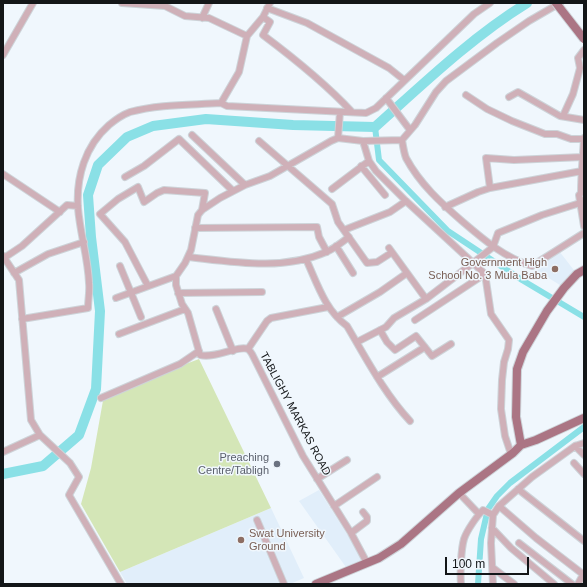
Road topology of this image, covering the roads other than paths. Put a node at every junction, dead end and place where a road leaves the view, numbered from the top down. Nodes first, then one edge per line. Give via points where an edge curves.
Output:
1 (33, 3) edge
2 (122, 3) edge
3 (209, 3) edge
4 (490, 3) edge
5 (556, 3) edge
6 (560, 3) edge
7 (269, 6) edge
8 (263, 17) junction
9 (202, 18) junction
10 (247, 36) junction
11 (584, 39) edge
12 (6, 44) edge
13 (584, 50) edge
14 (3, 55) edge
15 (404, 80) junction
16 (466, 95) dead end
17 (509, 97) dead end
18 (386, 100) junction
19 (221, 103) junction
20 (340, 112) junction
21 (352, 112) junction
22 (563, 116) junction
23 (584, 120) edge
24 (409, 129) junction
25 (192, 135) dead end
26 (338, 138) junction
27 (584, 139) edge
28 (363, 140) junction
29 (402, 140) junction
30 (259, 141) dead end
31 (584, 156) edge
32 (368, 161) junction
33 (287, 166) junction
34 (361, 166) junction
35 (582, 172) junction
36 (3, 174) edge
37 (125, 177) dead end
38 (245, 185) junction
39 (490, 188) junction
40 (332, 189) dead end
41 (232, 191) junction
42 (582, 192) edge
43 (385, 195) dead end
44 (406, 202) junction
45 (582, 202) edge
46 (78, 206) junction
47 (445, 206) junction
48 (202, 210) junction
49 (60, 212) junction
50 (584, 226) edge
51 (195, 228) junction
52 (344, 230) junction
53 (584, 233) edge
54 (349, 238) junction
55 (84, 242) junction
56 (336, 246) junction
57 (493, 247) junction
58 (327, 252) junction
59 (4, 257) edge
60 (188, 257) junction
61 (306, 259) junction
62 (473, 263) junction
63 (120, 266) dead end
64 (584, 270) edge
65 (407, 272) junction
66 (14, 273) junction
67 (353, 273) dead end
68 (485, 274) junction
69 (176, 276) junction
70 (148, 286) junction
71 (132, 292) junction
72 (262, 292) dead end
73 (178, 293) junction
74 (116, 298) dead end
75 (426, 298) junction
76 (328, 307) junction
77 (185, 308) junction
78 (216, 309) dead end
79 (141, 317) dead end
80 (337, 317) junction
81 (22, 319) junction
82 (415, 320) dead end
83 (380, 330) junction
84 (119, 334) dead end
85 (357, 342) junction
86 (451, 344) dead end
87 (425, 347) junction
88 (248, 349) junction
89 (199, 350) junction
90 (233, 351) junction
91 (377, 377) junction
92 (101, 398) dead end
93 (584, 418) edge
94 (410, 421) dead end
95 (40, 434) junction
96 (584, 443) edge
97 (521, 445) junction
98 (575, 446) junction
99 (3, 452) edge
100 (511, 454) junction
101 (584, 455) edge
102 (347, 460) dead end
103 (574, 462) dead end
104 (584, 474) edge
105 (377, 477) dead end
106 (317, 479) junction
107 (518, 489) junction
108 (459, 494) junction
109 (334, 506) junction
110 (500, 506) junction
111 (364, 512) dead end
112 (482, 512) junction
113 (492, 515) junction
114 (257, 520) dead end
115 (492, 528) junction
116 (351, 533) junction
117 (584, 541) edge
118 (518, 543) dead end
119 (367, 563) junction
120 (493, 568) junction
121 (584, 574) edge
122 (120, 584) edge
123 (284, 584) edge
124 (316, 584) edge
125 (322, 584) edge
126 (461, 584) edge
127 (493, 584) edge
128 (514, 584) edge
129 (554, 584) edge
130 (572, 584) edge
131 (578, 584) edge

1 - 12 street
2 - 9 street via 165,6 185,16
3 - 9 street
4 - 15 street via 474,14
5 - 11 main road, bridge
6 - 24 street via 516,30 446,81
7 - 8 street
7 - 15 street via 307,23 389,68
8 - 10 street
8 - 21 street via 270,22 263,35 313,74
9 - 10 street via 209,18
10 - 19 street via 239,72
12 - 14 street
13 - 22 street via 578,58 580,68 573,94
15 - 18 street
16 - 27 street via 518,124 545,134
17 - 22 street via 518,92
18 - 21 street via 366,113
18 - 24 street
19 - 20 street via 237,107
19 - 46 street via 156,107 128,113 115,120 103,130 85,158 78,186
20 - 21 street
20 - 26 street
22 - 23 street
24 - 29 street
25 - 38 street
26 - 28 street
26 - 33 street
27 - 31 street
28 - 29 street
28 - 32 street
29 - 47 street via 405,157 425,186
30 - 33 street
31 - 35 street
31 - 39 street via 514,160 486,158
32 - 34 street
32 - 44 street
33 - 38 street via 270,176
33 - 52 street via 332,204 338,222
34 - 40 street
34 - 43 street
35 - 39 street
35 - 42 street
36 - 49 street
37 - 41 street via 179,139
38 - 41 street
39 - 47 street
41 - 48 street
42 - 45 street via 579,195
44 - 52 street via 390,212
44 - 62 street
45 - 50 street
45 - 57 street via 498,233
46 - 49 street via 67,205
46 - 55 street
47 - 57 street
48 - 51 street
48 - 70 street via 205,193 164,190 144,202 138,188 118,199 100,214 125,242
49 - 59 street via 22,246
51 - 58 street via 317,227
51 - 60 street
52 - 54 street
53 - 57 street via 532,266 520,263
54 - 56 street
54 - 65 street via 367,263 377,262 390,250
55 - 66 street via 48,254
55 - 81 street via 89,283 88,308
56 - 58 street
56 - 67 street
57 - 62 street
58 - 61 street
59 - 66 street
60 - 61 street via 232,262 281,263
60 - 69 street
61 - 76 street
62 - 68 street
62 - 75 street
63 - 71 street
64 - 97 main road via 564,288 523,352 517,369 516,417
65 - 75 street
65 - 80 street via 380,292
66 - 81 street via 19,280
68 - 82 street
68 - 100 street via 491,314 509,340 504,362 501,410
69 - 70 street
69 - 73 street
70 - 71 street
71 - 74 street
71 - 79 street
72 - 73 street
73 - 77 street
75 - 83 street
76 - 80 street
76 - 88 street via 271,318
77 - 84 street
77 - 89 street
78 - 90 street
80 - 85 street via 347,326
81 - 95 street via 30,420
83 - 85 street
83 - 87 street via 395,350 416,336
85 - 91 street
86 - 87 street via 432,356
87 - 91 street
88 - 90 street, TABLIGHY MARKAS ROAD
88 - 106 street, TABLIGHY MARKAS ROAD
89 - 90 street, TABLIGHY MARKAS ROAD via 200,354 206,356
89 - 92 street via 180,364
91 - 94 street
93 - 97 main road
95 - 99 street
95 - 122 street via 70,463 79,476 69,495
96 - 98 street
97 - 100 main road
98 - 101 street
98 - 107 street
100 - 108 main road
102 - 106 street
103 - 104 street
105 - 109 street
106 - 109 street, TABLIGHY MARKAS ROAD
107 - 110 street
107 - 117 street
108 - 112 street
108 - 119 main road via 401,544
108 - 125 main road via 402,545 368,565
109 - 116 street, TABLIGHY MARKAS ROAD
110 - 113 street
110 - 121 street via 536,538
111 - 116 street via 367,521
112 - 113 street
112 - 126 street via 464,539
113 - 115 street
114 - 123 street
115 - 120 street
115 - 129 street via 511,548
116 - 119 street, TABLIGHY MARKAS ROAD
118 - 130 street
119 - 124 main road
120 - 127 street
120 - 128 street
121 - 131 street

